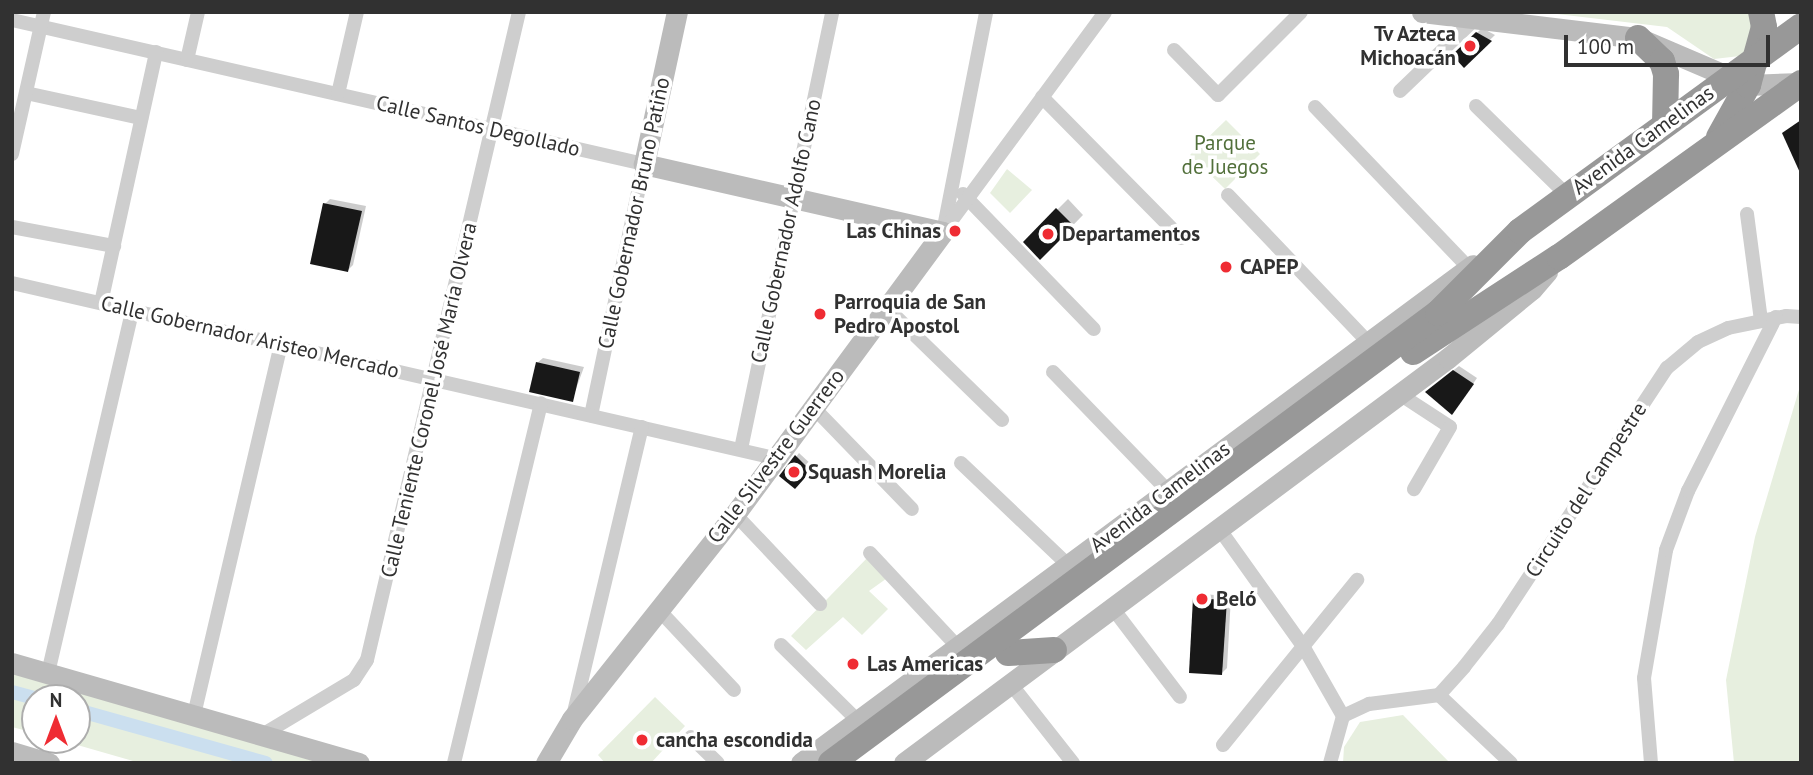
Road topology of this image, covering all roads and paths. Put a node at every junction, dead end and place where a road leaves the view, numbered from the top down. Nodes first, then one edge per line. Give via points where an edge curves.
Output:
1 (198, 12) edge
2 (357, 12) edge
3 (519, 12) edge
4 (677, 12) edge
5 (832, 12) edge
6 (986, 12) edge
7 (1105, 12) edge
8 (1301, 12) edge
9 (1422, 12) edge
10 (1761, 12) edge
11 (43, 19) edge
12 (1475, 19) junction
13 (12, 20) edge
14 (1801, 26) edge
15 (1638, 38) junction
16 (1174, 50) dead end
17 (156, 52) junction
18 (1758, 56) junction
19 (187, 60) junction
20 (1738, 81) junction
21 (1801, 83) edge
22 (1400, 91) dead end
23 (26, 93) junction
24 (338, 94) junction
25 (1042, 97) junction
26 (1476, 106) dead end
27 (1315, 107) dead end
28 (141, 118) junction
29 (1665, 124) junction
30 (491, 129) junction
31 (1716, 142) junction
32 (12, 154) edge
33 (644, 164) junction
34 (1611, 164) junction
35 (953, 185) junction
36 (1574, 191) junction
37 (1228, 195) dead end
38 (792, 198) junction
39 (969, 200) junction
40 (1634, 203) junction
41 (1747, 214) dead end
42 (12, 227) edge
43 (1599, 228) junction
44 (1520, 231) junction
45 (943, 232) junction
46 (1181, 238) dead end
47 (114, 246) junction
48 (1559, 257) junction
49 (1469, 268) junction
50 (12, 283) edge
51 (101, 303) junction
52 (886, 307) junction
53 (132, 311) junction
54 (1776, 317) junction
55 (1801, 317) edge
56 (1760, 320) junction
57 (1094, 329) dead end
58 (1368, 342) junction
59 (281, 344) junction
60 (1053, 372) dead end
61 (437, 380) junction
62 (1398, 393) junction
63 (541, 403) junction
64 (813, 407) junction
65 (591, 415) junction
66 (1002, 420) dead end
67 (642, 427) junction
68 (741, 449) junction
69 (774, 458) junction
70 (961, 463) dead end
71 (1414, 489) dead end
72 (1167, 490) junction
73 (912, 509) dead end
74 (735, 514) junction
75 (1219, 527) junction
76 (870, 553) dead end
77 (1069, 566) junction
78 (1357, 580) dead end
79 (820, 604) dead end
80 (1111, 607) junction
81 (658, 609) junction
82 (968, 640) junction
83 (1008, 642) junction
84 (780, 645) dead end
85 (1303, 646) junction
86 (1054, 650) junction
87 (12, 663) edge
88 (48, 673) junction
89 (1010, 683) junction
90 (734, 690) dead end
91 (1439, 695) junction
92 (1180, 697) dead end
93 (194, 715) junction
94 (1343, 716) junction
95 (572, 719) junction
96 (857, 720) junction
97 (262, 735) junction
98 (691, 737) dead end
99 (1223, 745) dead end
100 (12, 752) edge
101 (45, 762) edge
102 (908, 762) edge
103 (359, 763) edge
104 (454, 763) edge
105 (546, 763) edge
106 (718, 763) edge
107 (801, 763) edge
108 (831, 763) edge
109 (862, 763) edge
110 (1073, 763) edge
111 (1330, 763) edge
112 (1511, 763) edge
113 (1651, 763) edge

1 - 19 street
2 - 24 street
3 - 30 street, Calle Teniente Coronel José María Olvera
4 - 33 main road, Calle Gobernador Bruno Patiño
5 - 38 street, Calle Gobernador Adolfo Cano
6 - 35 street
7 - 25 street, Calle Silvestre Guerrero
8 - 16 street via 1218,95
9 - 12 main road
10 - 18 highway via 1764,27
11 - 13 street, Calle Santos Degollado
11 - 17 street, Calle Santos Degollado
11 - 23 street
12 - 15 main road
12 - 22 street
14 - 18 highway, Avenida Camelinas
15 - 20 main road
15 - 29 highway via 1662,61
17 - 19 street, Calle Santos Degollado
17 - 28 street
18 - 20 highway, Avenida Camelinas
19 - 24 street, Calle Santos Degollado
20 - 21 main road
20 - 29 highway, Avenida Camelinas
20 - 31 highway
21 - 31 highway, Avenida Camelinas
23 - 28 street
23 - 32 street
24 - 30 street, Calle Santos Degollado
25 - 39 street, Calle Silvestre Guerrero
25 - 46 street
26 - 36 street
27 - 49 street
28 - 47 street
29 - 34 highway, Avenida Camelinas
30 - 33 street, Calle Santos Degollado
30 - 61 street, Calle Teniente Coronel José María Olvera
31 - 40 highway, Avenida Camelinas
33 - 38 main road, Calle Santos Degollado
33 - 65 street, Calle Gobernador Bruno Patiño
34 - 36 highway, Avenida Camelinas
34 - 40 highway via 1620,193
35 - 39 street
35 - 45 street
36 - 43 highway via 1600,212
36 - 44 highway, Avenida Camelinas
37 - 58 street
38 - 45 main road, Calle Santos Degollado
38 - 68 street, Calle Gobernador Adolfo Cano
39 - 45 street, Calle Silvestre Guerrero
39 - 57 street
40 - 43 highway, Avenida Camelinas
41 - 56 street
42 - 47 street
43 - 48 highway, Avenida Camelinas
44 - 49 main road, Avenida Camelinas
44 - 83 highway, Avenida Camelinas via 1438,313
45 - 52 main road, Calle Silvestre Guerrero
47 - 51 street
48 - 62 main road, Avenida Camelinas via 1532,289
48 - 83 highway, Avenida Camelinas via 1378,376
49 - 58 main road, Avenida Camelinas
50 - 51 street, Calle Gobernador Aristeo Mercado
51 - 53 street, Calle Gobernador Aristeo Mercado
52 - 64 main road, Calle Silvestre Guerrero
52 - 66 street
53 - 59 street, Calle Gobernador Aristeo Mercado
53 - 88 street
54 - 55 street, Circuito del Campestre
54 - 56 street, Circuito del Campestre
54 - 113 street via 1688,491 1666,550 1644,678
56 - 91 street, Circuito del Campestre via 1728,327 1698,342 1667,368 1498,624
58 - 72 main road, Avenida Camelinas
59 - 61 street, Calle Gobernador Aristeo Mercado
59 - 93 street
60 - 72 street
61 - 63 street, Calle Gobernador Aristeo Mercado
61 - 97 street, Calle Teniente Coronel José María Olvera via 367,660 354,680
62 - 71 street via 1450,426
62 - 75 main road, Avenida Camelinas
63 - 65 street, Calle Gobernador Aristeo Mercado
63 - 104 street
64 - 69 main road, Calle Silvestre Guerrero
64 - 73 street
65 - 67 street, Calle Gobernador Aristeo Mercado
67 - 68 street, Calle Gobernador Aristeo Mercado
67 - 95 street
68 - 69 street, Calle Gobernador Aristeo Mercado
69 - 74 main road, Calle Silvestre Guerrero
70 - 77 street
72 - 77 main road, Avenida Camelinas
74 - 79 street
74 - 81 main road, Calle Silvestre Guerrero
75 - 80 main road, Avenida Camelinas
75 - 85 street
76 - 82 street
77 - 82 main road, Avenida Camelinas
78 - 85 street
80 - 86 main road, Avenida Camelinas
80 - 92 street
81 - 90 street
81 - 95 main road, Calle Silvestre Guerrero
82 - 83 highway
82 - 96 main road, Avenida Camelinas
83 - 86 highway
83 - 108 highway, Avenida Camelinas
83 - 109 highway, Avenida Camelinas
84 - 96 street
85 - 94 street
85 - 99 street
86 - 89 main road, Avenida Camelinas
87 - 88 main road
88 - 93 main road
89 - 102 main road, Avenida Camelinas
89 - 110 street
91 - 94 street via 1369,704
91 - 112 street
93 - 97 main road
94 - 111 street
95 - 105 main road, Calle Silvestre Guerrero
96 - 107 main road, Avenida Camelinas
97 - 103 main road
98 - 106 street
100 - 101 main road

